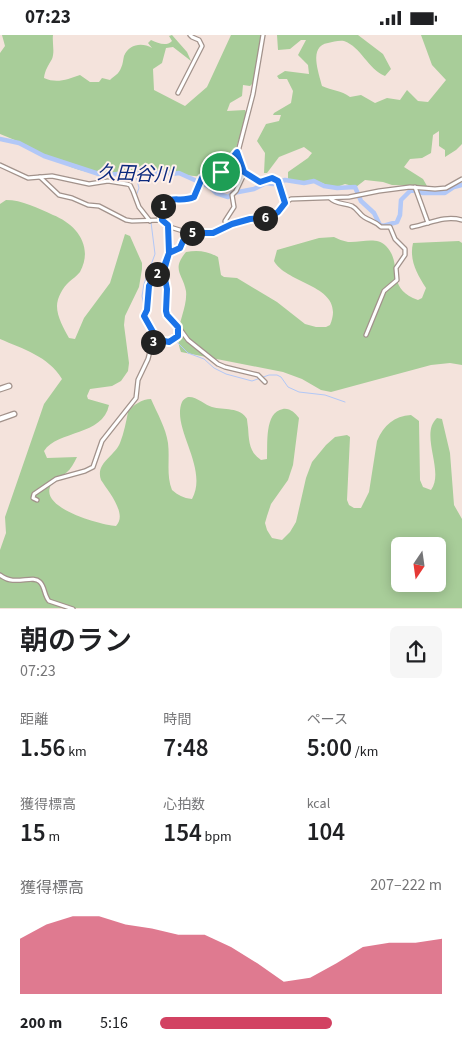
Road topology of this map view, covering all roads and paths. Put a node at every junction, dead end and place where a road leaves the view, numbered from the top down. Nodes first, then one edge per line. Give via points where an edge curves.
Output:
1 (190, 35) edge
2 (263, 35) edge
3 (178, 93) dead end
4 (237, 152) junction
5 (0, 165) edge
6 (244, 172) junction
7 (40, 177) junction
8 (462, 179) edge
9 (415, 189) junction
10 (330, 198) junction
11 (285, 203) junction
12 (162, 220) junction
13 (462, 220) edge
14 (150, 221) junction
15 (428, 223) junction
16 (232, 224) junction
17 (168, 225) junction
18 (412, 227) dead end
19 (190, 233) junction
20 (169, 253) junction
21 (163, 269) junction
22 (178, 327) junction
23 (366, 335) dead end
24 (152, 341) junction
25 (266, 382) dead end
26 (9, 386) dead end
27 (0, 389) edge
28 (14, 414) dead end
29 (0, 419) edge
30 (37, 500) dead end
31 (0, 575) edge
32 (73, 609) edge

1 - 3 street via 202,46
2 - 4 street via 253,94
4 - 6 street
4 - 12 street via 216,176 200,179 194,197 174,199 164,204
5 - 7 street via 28,178
6 - 11 street via 260,182 272,178 278,181
6 - 16 street via 232,195 234,207 226,221
7 - 14 street via 63,197 99,206 132,221
7 - 14 street via 52,176 90,184 108,181 130,185 139,207
8 - 9 street via 446,188
9 - 10 street via 391,189
9 - 15 street
10 - 11 street via 291,199
10 - 23 street via 356,208 365,218 382,227 390,227 395,239 406,249 396,268 397,280 384,291
11 - 16 street via 270,217
12 - 14 street
12 - 17 street
13 - 15 street via 442,219
15 - 18 street
16 - 19 street via 213,233
17 - 19 street
17 - 20 street
19 - 20 street via 180,248
20 - 21 street
21 - 22 street via 167,315
21 - 24 street via 149,286 144,316 153,332
22 - 24 street via 179,333 169,342
22 - 25 street via 188,340 218,364 258,375
24 - 30 street via 138,380 136,398 102,441 93,467 45,485 32,496
26 - 27 street
28 - 29 street
31 - 32 street via 16,581 36,580 49,601

